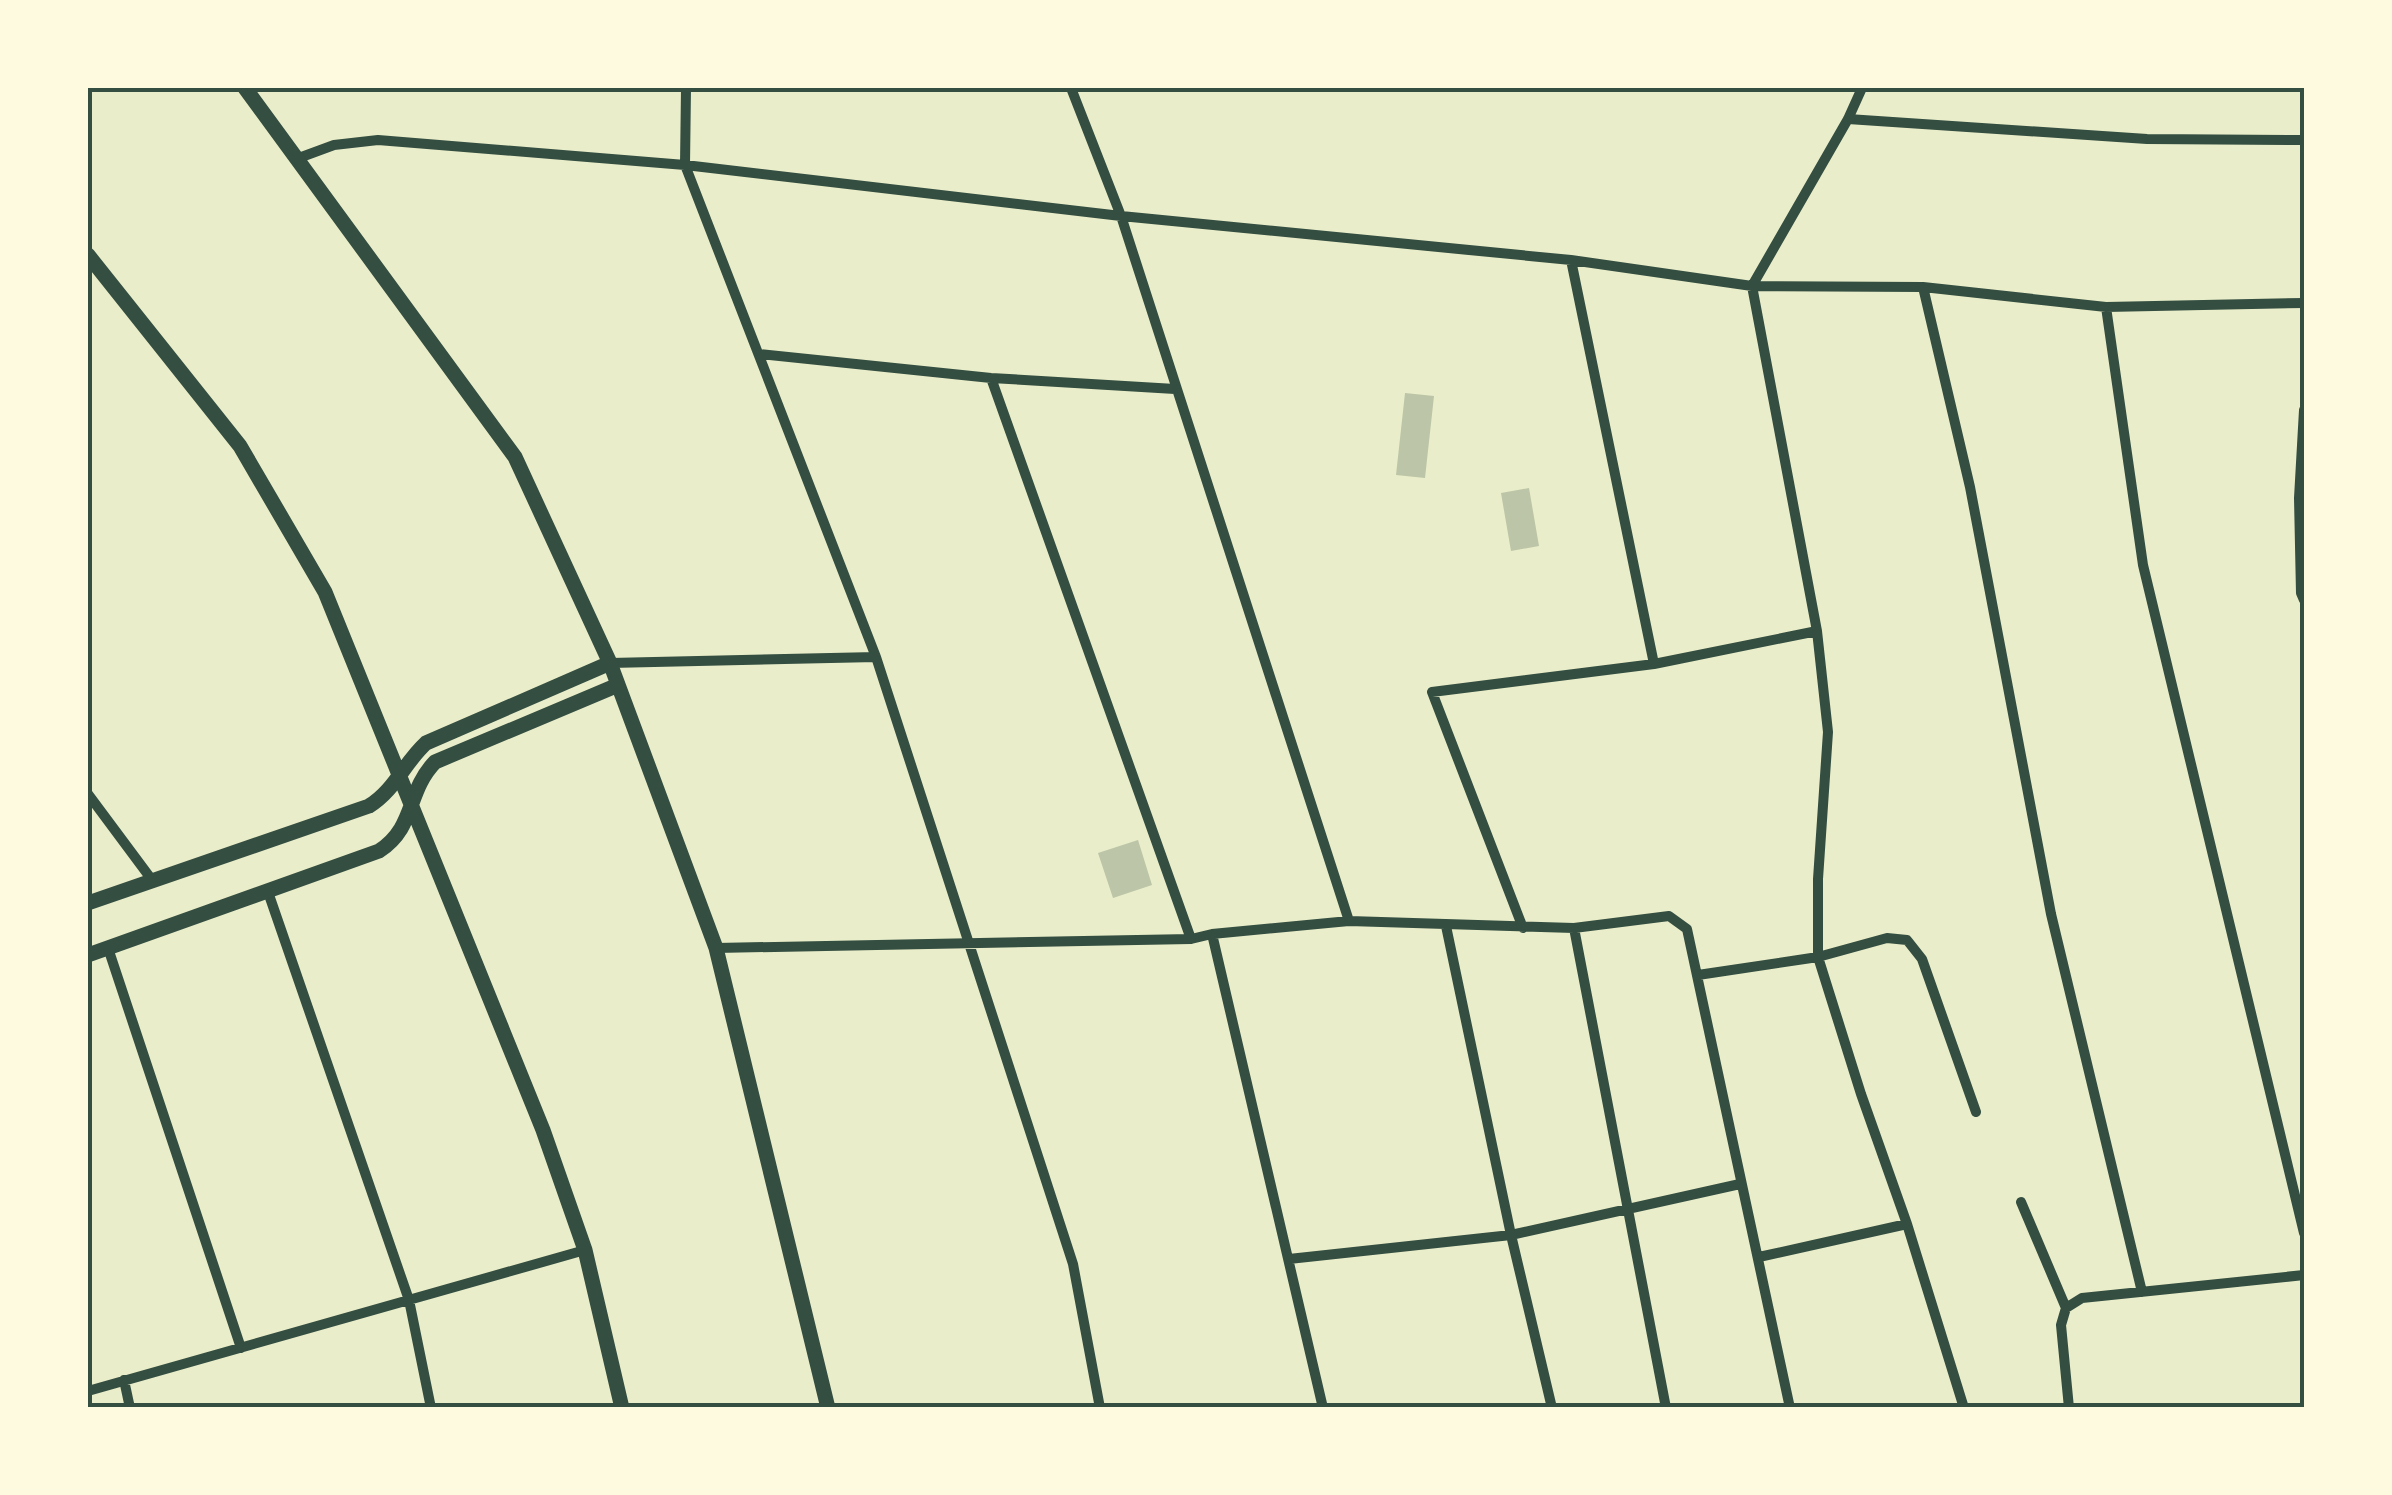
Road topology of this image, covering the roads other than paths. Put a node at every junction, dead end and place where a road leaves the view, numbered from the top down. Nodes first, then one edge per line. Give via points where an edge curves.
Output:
1 (245, 88) edge
2 (686, 88) edge
3 (1071, 88) edge
4 (1862, 88) edge
5 (1848, 119) junction
6 (2304, 140) edge
7 (296, 159) junction
8 (685, 165) junction
9 (1121, 216) junction
10 (88, 255) edge
11 (1571, 260) junction
12 (1752, 286) junction
13 (1923, 287) junction
14 (2304, 303) edge
15 (2106, 307) junction
16 (759, 354) junction
17 (991, 378) junction
18 (1175, 389) junction
19 (2304, 410) edge
20 (2302, 498) edge
21 (2304, 600) edge
22 (1817, 631) junction
23 (876, 657) junction
24 (610, 663) junction
25 (1654, 664) junction
26 (618, 685) junction
27 (400, 775) junction
28 (88, 794) edge
29 (411, 804) junction
30 (152, 880) junction
31 (268, 892) junction
32 (88, 903) edge
33 (1349, 921) junction
34 (1446, 926) junction
35 (1524, 928) junction
36 (1574, 928) junction
37 (1212, 934) junction
38 (1191, 939) junction
39 (970, 946) junction
40 (108, 948) junction
41 (716, 948) junction
42 (88, 956) edge
43 (1818, 958) junction
44 (1698, 975) junction
45 (1976, 1112) dead end
46 (1740, 1184) junction
47 (2021, 1202) dead end
48 (1627, 1208) junction
49 (1907, 1224) junction
50 (2304, 1232) edge
51 (1511, 1234) junction
52 (585, 1250) junction
53 (1759, 1257) junction
54 (1290, 1259) junction
55 (2304, 1275) edge
56 (2142, 1292) junction
57 (409, 1300) junction
58 (2066, 1308) junction
59 (241, 1348) junction
60 (124, 1380) junction
61 (88, 1390) edge
62 (130, 1408) edge
63 (431, 1408) edge
64 (622, 1408) edge
65 (828, 1408) edge
66 (1100, 1408) edge
67 (1323, 1408) edge
68 (1552, 1408) edge
69 (1666, 1408) edge
70 (1790, 1408) edge
71 (1964, 1408) edge
72 (2069, 1408) edge

1 - 7 street
2 - 8 street
3 - 9 street
4 - 5 street
5 - 6 street via 2147,139
5 - 12 street
7 - 8 street via 334,145 378,140
7 - 24 street via 515,457
8 - 9 street
8 - 16 street
9 - 11 street
9 - 18 street
10 - 27 street via 240,446 325,592
11 - 12 street
11 - 25 street
12 - 13 street
12 - 22 street
13 - 15 street
13 - 56 street via 1970,488 2051,914
14 - 15 street
15 - 50 street via 2143,565
16 - 17 street
16 - 23 street
17 - 18 street
17 - 38 street
18 - 33 street
19 - 20 street
20 - 21 street
22 - 25 street
22 - 43 street via 1828,732
23 - 24 street
23 - 39 street
24 - 26 street
24 - 27 street via 438,736
25 - 35 street via 1432,692
26 - 29 street via 445,756 419,781
26 - 41 street
27 - 29 street
27 - 30 street via 370,806
28 - 30 street
29 - 31 street via 403,829 379,850
29 - 52 street
30 - 32 street
31 - 40 street
31 - 57 street
33 - 34 street
33 - 37 street
34 - 35 street
34 - 51 street
35 - 36 street
36 - 44 street via 1668,916 1687,929
36 - 48 street
37 - 38 street
37 - 54 street
38 - 39 street
39 - 41 street
39 - 66 street via 1072,1264
40 - 42 street
40 - 59 street
41 - 65 street
43 - 44 street
43 - 45 street via 1887,938 1914,945
43 - 49 street
44 - 46 street
46 - 48 street
46 - 53 street
47 - 58 street
48 - 51 street
48 - 69 street
49 - 53 street
49 - 71 street
51 - 54 street
51 - 68 street
52 - 57 street
52 - 64 street
53 - 70 street
54 - 67 street
55 - 56 street
56 - 58 street via 2082,1298
57 - 59 street
57 - 63 street
58 - 72 street
59 - 60 street
60 - 61 street
60 - 62 street

